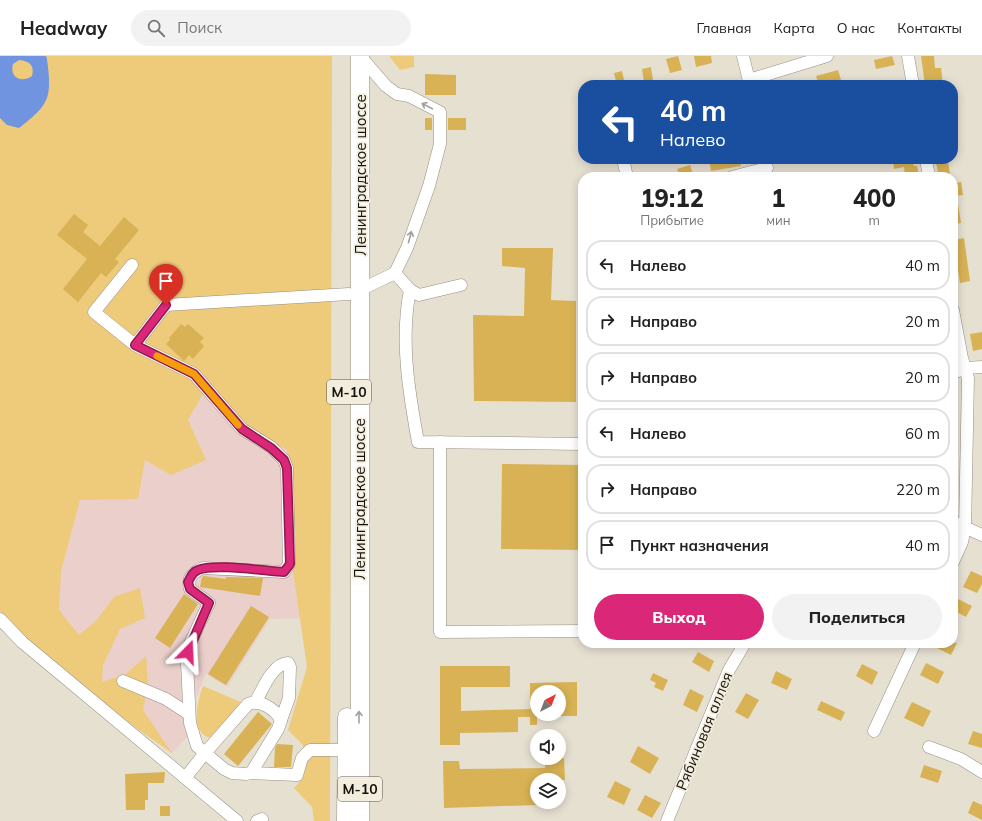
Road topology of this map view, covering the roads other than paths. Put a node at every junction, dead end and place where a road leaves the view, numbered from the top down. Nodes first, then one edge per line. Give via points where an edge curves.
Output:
1 (349, 56) edge
2 (360, 56) edge
3 (743, 56) edge
4 (827, 56) edge
5 (908, 56) edge
6 (749, 80) edge
7 (755, 80) edge
8 (912, 80) edge
9 (768, 168) edge
10 (752, 172) edge
11 (132, 265) dead end
12 (395, 272) junction
13 (461, 285) dead end
14 (410, 290) junction
15 (354, 292) junction
16 (958, 337) edge
17 (135, 345) junction
18 (982, 367) edge
19 (966, 368) junction
20 (958, 371) edge
21 (440, 442) junction
22 (578, 444) edge
23 (958, 524) edge
24 (966, 528) junction
25 (982, 535) edge
26 (958, 551) edge
27 (0, 619) edge
28 (578, 631) edge
29 (741, 648) edge
30 (913, 648) edge
31 (123, 681) dead end
32 (256, 701) junction
33 (189, 714) junction
34 (281, 720) junction
35 (874, 731) dead end
36 (929, 746) dead end
37 (347, 750) junction
38 (205, 753) junction
39 (982, 772) edge
40 (251, 773) junction
41 (185, 778) junction
42 (237, 821) edge
43 (346, 821) edge
44 (360, 821) edge
45 (667, 821) edge

1 - 15 highway, Ленинградское шоссе / М-10
12 -> 2 street via 407,248 429,186 440,144 440,112 409,96 397,94 386,86
2 - 15 highway, Ленинградское шоссе / М-10
3 - 6 street
4 - 7 street
5 - 8 street
9 - 10 street
11 - 17 street via 94,312
12 - 14 street
12 - 15 street
13 - 14 street via 419,295
14 - 21 street via 407,308 408,387 418,442
15 - 17 street via 166,305
15 - 37 highway, Ленинградское шоссе / М-10
44 -> 15 highway, Ленинградское шоссе / М-10
16 - 19 street
17 - 33 street via 194,374 242,429 279,454 287,468 290,564 284,572 203,568 192,574 188,582 190,589 209,603 188,652
18 - 19 street
19 - 20 street
19 - 24 street
21 - 22 street
21 - 28 street via 440,632
23 - 24 street
24 - 25 street
24 - 26 street
27 - 41 street via 22,642
29 - 45 street, Рябиновая аллея via 729,670
30 - 35 street
31 - 33 street via 166,698
32 - 34 street via 262,703
32 - 34 street via 274,670 283,663 288,663 289,698
32 - 38 street via 248,704
33 - 38 street via 193,738
34 - 40 street
36 - 39 street via 961,759
37 - 40 street via 310,750 302,758 297,774
37 - 43 highway, Ленинградское шоссе / М-10
38 - 40 street via 232,773
38 - 41 street
41 - 42 street

